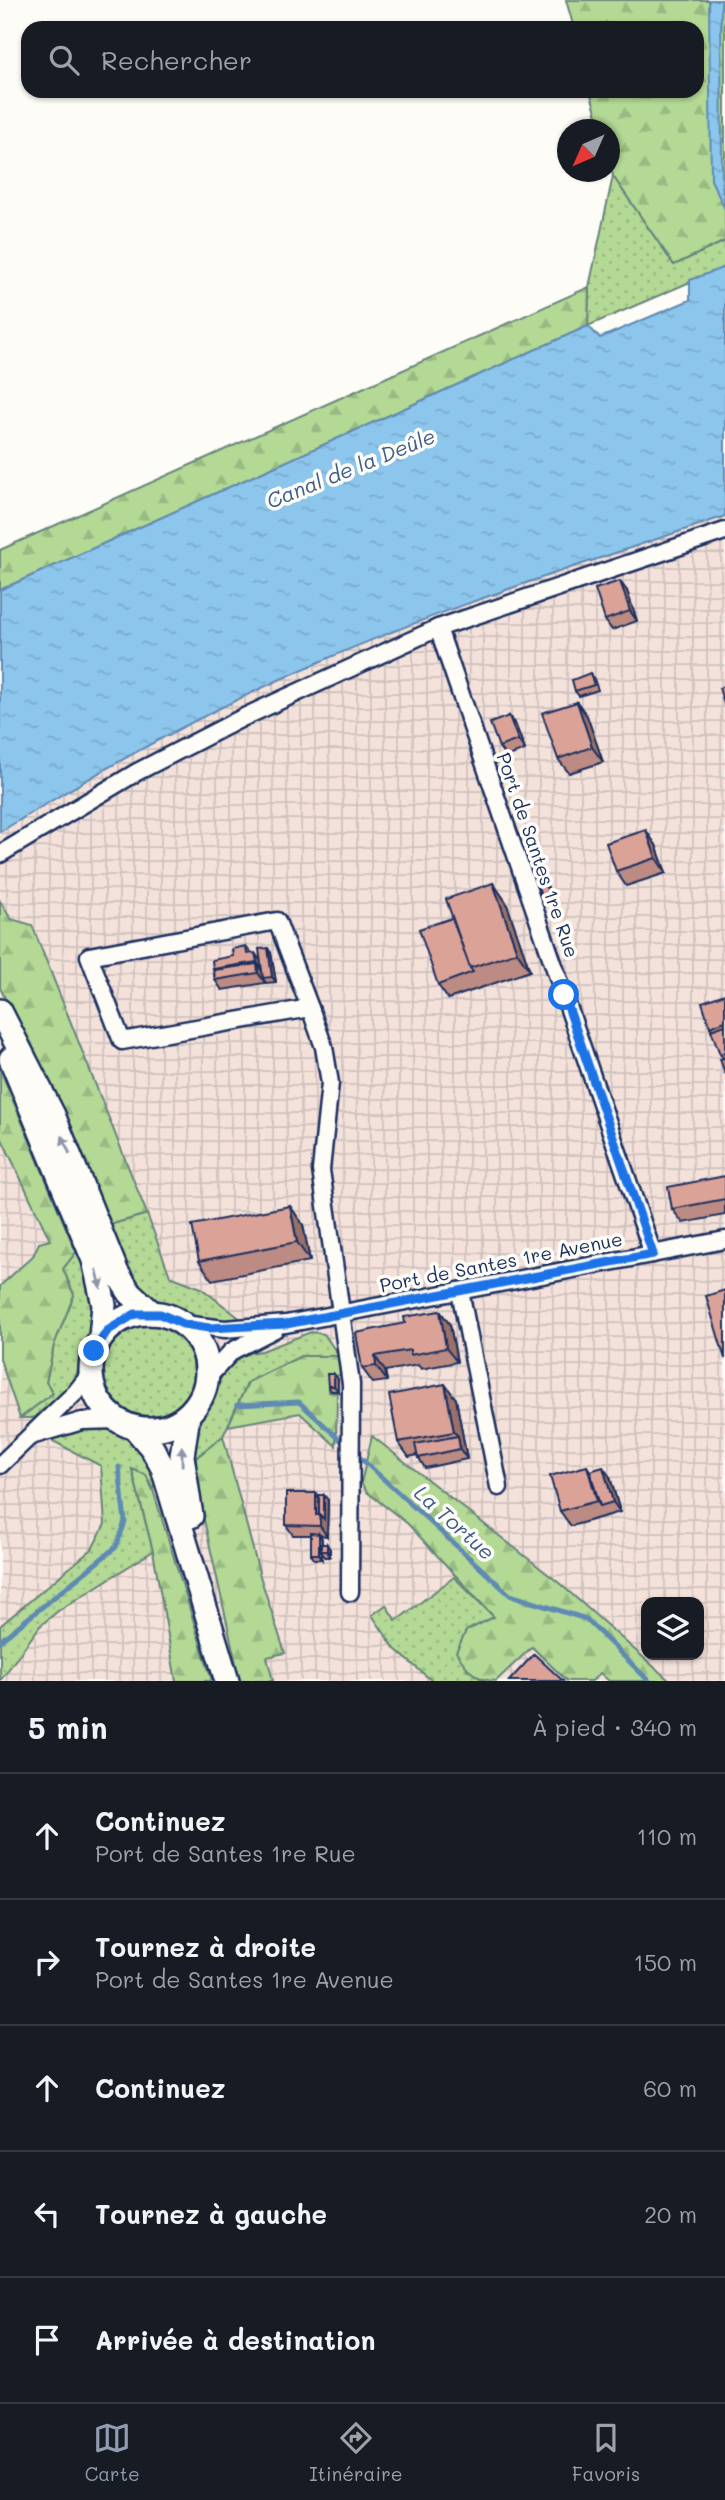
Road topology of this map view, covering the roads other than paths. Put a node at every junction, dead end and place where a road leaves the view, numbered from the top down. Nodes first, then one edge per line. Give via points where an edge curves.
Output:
1 (725, 531) edge
2 (438, 628) junction
3 (0, 854) edge
4 (310, 1008) junction
5 (0, 1011) edge
6 (0, 1034) edge
7 (725, 1240) edge
8 (653, 1254) junction
9 (460, 1291) junction
10 (152, 1313) junction
11 (342, 1314) junction
12 (183, 1324) junction
13 (286, 1324) junction
14 (101, 1337) junction
15 (90, 1373) junction
16 (207, 1378) junction
17 (188, 1415) junction
18 (126, 1424) junction
19 (18, 1446) junction
20 (2, 1460) edge
21 (499, 1487) dead end
22 (350, 1592) dead end
23 (217, 1643) junction
24 (228, 1681) edge

1 - 2 street
2 - 3 street via 137,772
2 - 8 street, Port de Santes 1re Rue
4 - 4 street via 277,921 89,956 122,1041
4 - 11 street via 330,1074 321,1170
10 -> 5 main road via 121,1280 53,1115
6 -> 14 main road via 94,1260 104,1305
7 - 8 street, Port de Santes 1re Avenue
8 - 9 street, Port de Santes 1re Avenue
9 - 11 street, Port de Santes 1re Avenue
9 - 21 street
10 - 12 main road
10 - 14 main road via 127,1317
11 - 13 street, Port de Santes 1re Avenue
11 - 22 street via 350,1370
12 - 13 street via 225,1329
12 - 16 main road via 202,1348
13 - 16 street via 232,1351
14 - 15 main road
15 - 18 main road via 98,1400
15 - 19 street
16 - 17 main road via 201,1398
17 - 18 main road via 163,1428
23 -> 17 main road via 183,1477 182,1440
18 - 19 street via 94,1420 54,1427
18 - 23 main road via 152,1448 163,1468
19 - 20 street
23 - 24 main road

